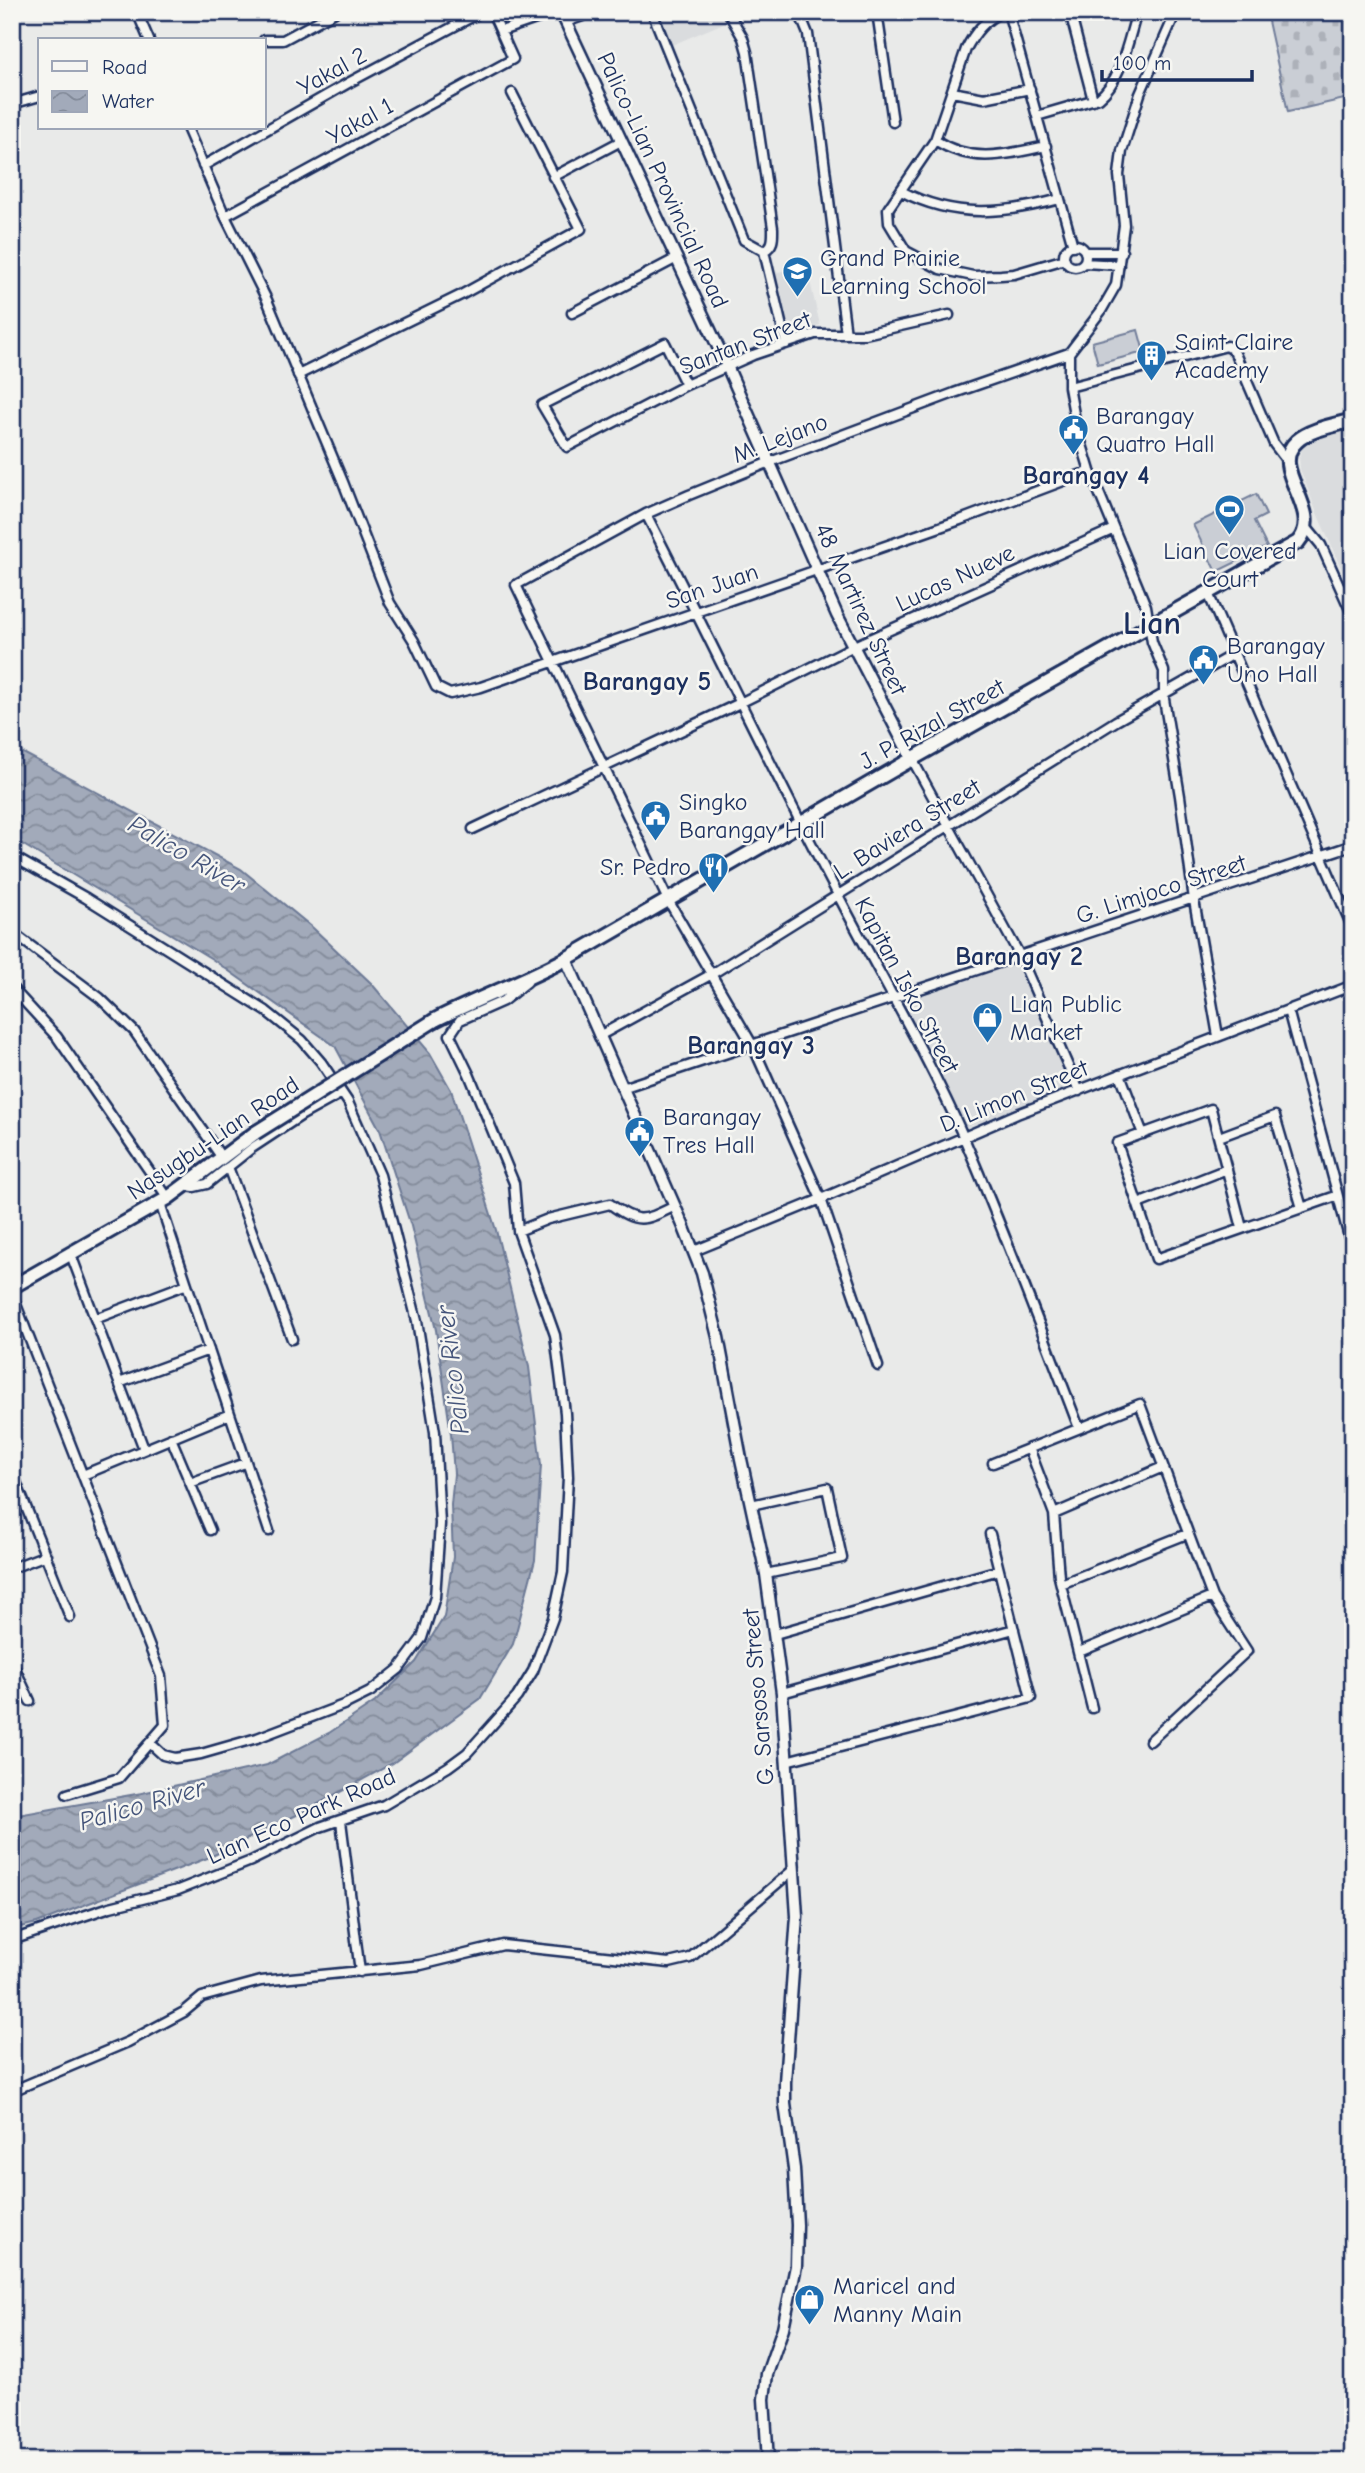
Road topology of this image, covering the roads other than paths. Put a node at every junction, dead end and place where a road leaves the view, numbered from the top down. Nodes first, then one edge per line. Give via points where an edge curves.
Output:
1 (137, 12) edge
2 (335, 12) edge
3 (481, 12) edge
4 (492, 12) edge
5 (594, 12) edge
6 (652, 12) edge
7 (728, 12) edge
8 (799, 12) edge
9 (877, 12) edge
10 (1001, 12) edge
11 (1008, 12) edge
12 (1070, 12) edge
13 (1137, 12) edge
14 (1176, 12) edge
15 (561, 16) edge
16 (500, 31) junction
17 (148, 38) edge
18 (266, 40) edge
19 (1030, 89) junction
20 (952, 92) junction
21 (512, 93) dead end
22 (38, 97) edge
23 (1093, 100) junction
24 (12, 104) edge
25 (1037, 116) junction
26 (893, 122) dead end
27 (188, 130) edge
28 (935, 140) junction
29 (621, 142) junction
30 (1046, 146) junction
31 (203, 166) junction
32 (553, 177) junction
33 (901, 191) junction
34 (1060, 199) junction
35 (225, 216) junction
36 (1073, 246) junction
37 (764, 251) junction
38 (1085, 252) junction
39 (1122, 252) junction
40 (677, 258) junction
41 (1065, 259) junction
42 (1084, 263) junction
43 (1119, 265) junction
44 (572, 313) dead end
45 (949, 315) dead end
46 (846, 334) junction
47 (786, 344) junction
48 (1069, 354) junction
49 (727, 366) junction
50 (298, 375) junction
51 (686, 385) junction
52 (1069, 387) junction
53 (1353, 420) edge
54 (1287, 461) junction
55 (771, 462) junction
56 (1090, 471) junction
57 (646, 514) junction
58 (1114, 528) junction
59 (1307, 528) junction
60 (818, 570) junction
61 (1208, 593) junction
62 (696, 611) junction
63 (1353, 616) edge
64 (1149, 627) junction
65 (852, 647) junction
66 (1234, 654) junction
67 (553, 661) junction
68 (1166, 692) junction
69 (740, 703) junction
70 (912, 758) junction
71 (603, 766) junction
72 (800, 822) junction
73 (949, 826) junction
74 (473, 829) dead end
75 (1353, 845) edge
76 (12, 856) edge
77 (1321, 857) junction
78 (837, 894) junction
79 (668, 900) junction
80 (1194, 900) junction
81 (1353, 929) edge
82 (12, 932) edge
83 (1020, 956) junction
84 (566, 959) junction
85 (712, 974) junction
86 (534, 976) junction
87 (1353, 985) edge
88 (12, 988) edge
89 (895, 999) junction
90 (1288, 1010) junction
91 (435, 1020) joint
92 (599, 1036) junction
93 (1217, 1036) junction
94 (752, 1046) junction
95 (1120, 1074) junction
96 (622, 1088) junction
97 (1079, 1091) junction
98 (342, 1093) junction
99 (1143, 1134) junction
100 (963, 1136) junction
101 (1219, 1137) junction
102 (225, 1163) junction
103 (1227, 1169) junction
104 (1336, 1196) junction
105 (821, 1199) junction
106 (164, 1200) junction
107 (1138, 1204) junction
108 (675, 1206) junction
109 (1302, 1208) junction
110 (1242, 1228) junction
111 (518, 1231) junction
112 (694, 1251) junction
113 (70, 1252) junction
114 (1353, 1252) edge
115 (187, 1284) junction
116 (12, 1287) edge
117 (12, 1294) edge
118 (95, 1319) junction
119 (292, 1339) dead end
120 (209, 1350) junction
121 (878, 1366) dead end
122 (119, 1383) junction
123 (230, 1414) junction
124 (1079, 1429) junction
125 (172, 1438) junction
126 (1029, 1448) junction
127 (144, 1449) junction
128 (245, 1463) junction
129 (993, 1463) dead end
130 (1163, 1467) junction
131 (12, 1472) edge
132 (83, 1475) junction
133 (190, 1483) junction
134 (751, 1505) junction
135 (1054, 1514) junction
136 (210, 1530) dead end
137 (269, 1531) dead end
138 (990, 1534) dead end
139 (1187, 1534) junction
140 (46, 1555) junction
141 (12, 1568) edge
142 (999, 1570) junction
143 (766, 1574) junction
144 (1061, 1584) junction
145 (1212, 1597) junction
146 (70, 1617) dead end
147 (1014, 1629) junction
148 (775, 1634) junction
149 (1079, 1652) junction
150 (12, 1662) edge
151 (782, 1693) junction
152 (30, 1701) dead end
153 (1092, 1708) dead end
154 (1150, 1741) dead end
155 (150, 1743) junction
156 (786, 1761) junction
157 (67, 1794) dead end
158 (341, 1821) junction
159 (793, 1870) junction
160 (12, 1940) edge
161 (360, 1972) junction
162 (12, 2091) edge
163 (768, 2461) edge

1 - 17 street
2 - 18 street via 283,40
3 - 31 street, Yakal 2
4 - 16 street
5 - 15 street
6 - 37 street via 744,240
7 - 37 street via 743,38 749,65 773,228 772,243
8 - 46 street via 808,34
9 - 26 street
10 - 20 street via 973,36
11 - 19 street
12 - 23 street
13 - 23 street via 1114,79 1107,91
14 - 39 street via 1144,81 1122,151
15 - 16 street
15 - 29 street, Palico-Lian Provincial Road
16 - 35 street, Yakal 1 via 513,59
19 - 20 street via 984,98
19 - 25 street
20 - 28 street
21 - 32 street
22 - 24 street
23 - 25 street
25 - 30 street
27 - 31 street, San Juan
28 - 30 street via 959,153 987,156
28 - 33 street
29 - 32 street
29 - 40 street, Palico-Lian Provincial Road
30 - 34 street
31 - 35 street, San Juan
32 - 50 street via 581,229 461,295
33 - 34 street via 919,200 982,212 1023,209
33 - 41 street via 888,209 889,223 906,251 940,269 973,276 1014,274
34 - 36 street
35 - 50 street, San Juan
36 - 38 street
36 - 41 street
37 - 47 street
38 - 39 street
38 - 42 street
39 - 43 street
40 - 44 street
40 - 49 street, Palico-Lian Provincial Road
41 - 42 street via 1075,267
42 - 43 street
43 - 48 street via 1112,295
45 - 46 street, Santan Street
46 - 47 street, Santan Street via 815,334
47 - 49 street, Santan Street
48 - 52 street
48 - 55 street, M. Lejano
49 - 51 street, Santan Street
49 - 55 street, 48 Martirez Street
50 - 67 street, San Juan via 390,603 436,687 450,694
51 - 51 street, Santan Street via 566,447 542,405 665,343
52 - 54 street via 1227,346 1234,351 1274,444
52 - 56 street
53 - 54 main road via 1297,440
54 - 59 main road
55 - 57 street, M. Lejano
55 - 60 street, 48 Martirez Street
56 - 58 street
56 - 60 street, San Juan
57 - 62 street, Kapitan Isko Street
57 - 67 street, M. Lejano via 516,585
58 - 64 street via 1146,606
58 - 65 street, Lucas Nueve
59 - 61 main road, J. P. Rizal Street via 1298,542
59 - 63 street via 1321,545
60 - 62 street, San Juan
60 - 65 street, 48 Martirez Street
61 - 64 main road, J. P. Rizal Street
61 - 66 street
62 - 67 street, San Juan
62 - 69 street, Kapitan Isko Street
64 - 68 street
64 - 70 main road, J. P. Rizal Street
65 - 69 street, Lucas Nueve
65 - 70 street, 48 Martirez Street
66 - 68 street, L. Baviera Street
66 - 77 street
67 - 71 street
68 - 73 street, L. Baviera Street
68 - 80 street
69 - 71 street, Lucas Nueve
69 - 72 street, Kapitan Isko Street
70 - 72 main road, J. P. Rizal Street
70 - 73 street, 48 Martirez Street
71 - 74 street, Lucas Nueve
71 - 79 street
72 - 78 street, Kapitan Isko Street
72 - 79 main road, J. P. Rizal Street
73 - 78 street, L. Baviera Street
73 - 83 street, 48 Martirez Street
75 - 77 street, G. Limjoco Street
76 - 98 street via 266,1010 303,1040
77 - 80 street, G. Limjoco Street
77 - 81 street
78 - 85 street, L. Baviera Street
78 - 89 street, Kapitan Isko Street
79 - 84 main road, J. P. Rizal Street
79 - 85 street
80 - 83 street, G. Limjoco Street
80 - 93 street
82 - 102 street via 100,998 134,1031
83 - 89 street, G. Limjoco Street
83 - 97 street, 48 Martirez Street
84 - 86 main road, J. P. Rizal Street
84 - 92 street, G. Sarsoso Street
85 - 92 street, L. Baviera Street
85 - 94 street
86 - 91 main road, J. P. Rizal Street
86 - 111 street, Lian Eco Park Road via 503,1001 460,1020 450,1035 514,1183
87 - 90 street, D. Limon Street
88 - 106 street via 57,1037
89 - 94 street, G. Limjoco Street
89 - 100 street, Kapitan Isko Street
90 - 93 street, D. Limon Street
90 - 104 street
91 - 102 main road, Nasugbu-Lian Road, bridge via 255,1133
92 - 96 street, G. Sarsoso Street
93 - 95 street, D. Limon Street
94 - 96 street, G. Limjoco Street
94 - 105 street
95 - 97 street, D. Limon Street
95 - 99 street
96 - 108 street, G. Sarsoso Street
97 - 100 street, D. Limon Street
98 - 102 street
98 - 155 street via 380,1175 417,1321 435,1432 440,1524 435,1597 422,1638 399,1669 370,1692 257,1738 201,1755 175,1758 163,1755
99 - 101 street via 1211,1109
99 - 107 street via 1118,1143
100 - 105 street, D. Limon Street
100 - 124 street, Kapitan Isko Street
101 - 103 street
101 - 109 street via 1275,1116
102 - 106 main road, Nasugbu-Lian Road
102 - 119 street
103 - 107 street
103 - 110 street
104 - 109 street
104 - 114 street
105 - 112 street, D. Limon Street
105 - 121 street
106 - 113 main road, Nasugbu-Lian Road
106 - 115 street
107 - 110 street via 1156,1259
108 - 111 street via 647,1220 627,1216 610,1204
108 - 112 street, G. Sarsoso Street
109 - 110 street
111 - 158 street, Lian Eco Park Road via 555,1335 565,1413 568,1477 563,1572 553,1618 533,1671 517,1697 467,1753 384,1805
112 - 134 street, G. Sarsoso Street via 718,1337
113 - 116 main road, Nasugbu-Lian Road
113 - 118 street
115 - 118 street
115 - 120 street
117 - 132 street
118 - 122 street
120 - 122 street
120 - 123 street
122 - 127 street
123 - 125 street
123 - 128 street
124 - 126 street
124 - 130 street via 1140,1404
125 - 127 street
125 - 133 street
126 - 129 street
126 - 135 street
127 - 132 street
128 - 133 street
128 - 137 street
130 - 135 street
130 - 139 street
131 - 140 street
132 - 155 street via 161,1676 165,1725
133 - 136 street
134 - 143 street, G. Sarsoso Street
134 - 143 street via 827,1488 842,1558
135 - 144 street
138 - 142 street
139 - 144 street
139 - 145 street
140 - 141 street
140 - 146 street
142 - 147 street
142 - 148 street
143 - 148 street, G. Sarsoso Street
144 - 149 street
145 - 149 street
145 - 154 street via 1247,1650
147 - 151 street
147 - 156 street via 1031,1698
148 - 151 street, G. Sarsoso Street
149 - 153 street
150 - 152 street
151 - 156 street, G. Sarsoso Street
155 - 157 street via 119,1778
156 - 159 street, G. Sarsoso Street
158 - 160 street, Lian Eco Park Road via 177,1891 110,1907
158 - 161 street
159 - 161 street via 690,1958 669,1963 503,1945 421,1965
159 - 163 street, G. Sarsoso Street via 796,1916 785,2104 794,2169 796,2266 783,2328 767,2374
161 - 162 street via 261,1981 217,1991 128,2042

